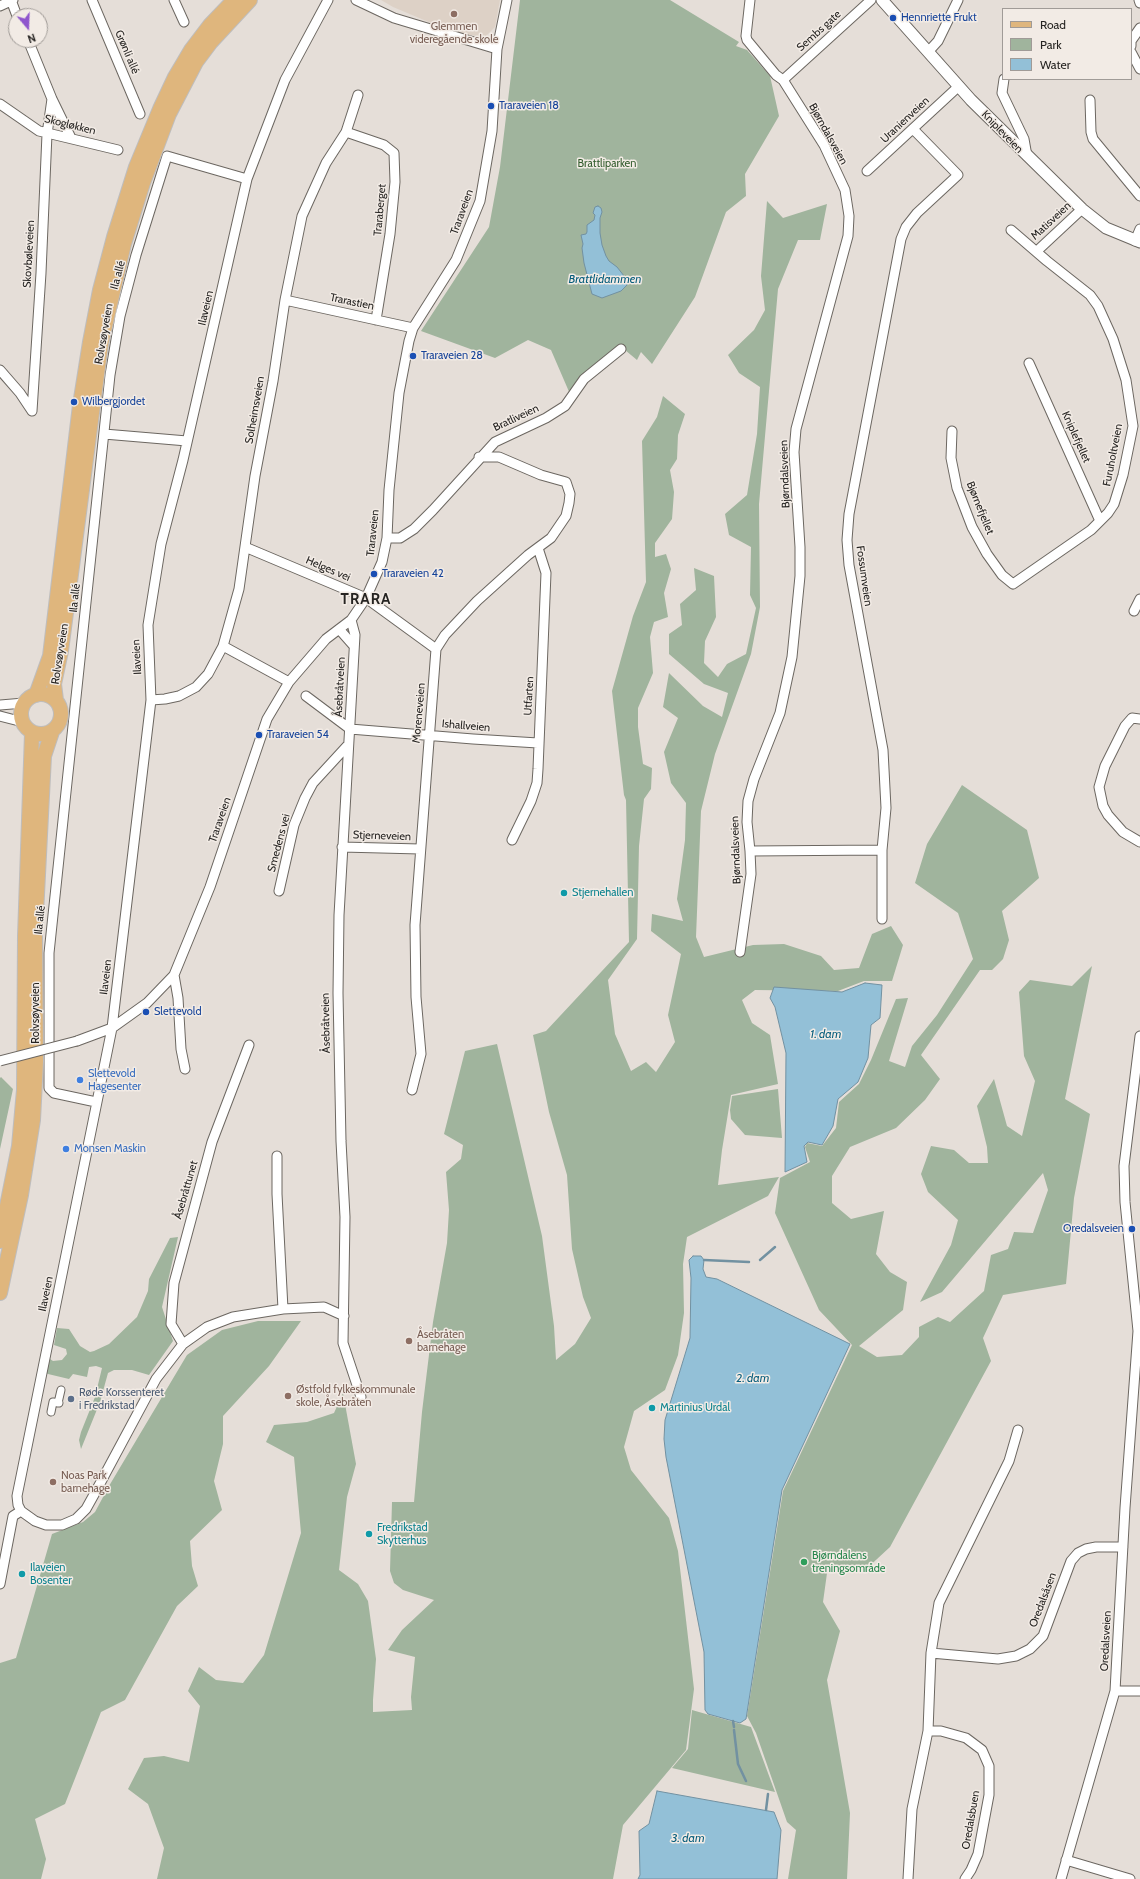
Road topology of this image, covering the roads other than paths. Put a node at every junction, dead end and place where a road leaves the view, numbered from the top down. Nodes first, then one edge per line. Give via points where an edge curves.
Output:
1 (12, 0) edge
2 (92, 0) edge
3 (174, 0) edge
4 (234, 0) edge
5 (250, 0) edge
6 (328, 0) edge
7 (356, 0) edge
8 (507, 0) edge
9 (750, 0) edge
10 (757, 0) edge
11 (871, 0) edge
12 (882, 0) edge
13 (958, 0) edge
14 (0, 6) edge
15 (184, 22) dead end
16 (1140, 28) edge
17 (1132, 40) edge
18 (31, 48) edge
19 (497, 50) junction
20 (928, 52) junction
21 (1132, 54) edge
22 (1140, 68) edge
23 (783, 80) junction
24 (1004, 80) edge
25 (959, 86) junction
26 (358, 95) dead end
27 (52, 99) junction
28 (1090, 100) dead end
29 (0, 104) edge
30 (140, 114) dead end
31 (913, 129) junction
32 (346, 132) junction
33 (47, 134) junction
34 (71, 138) junction
35 (118, 150) dead end
36 (1027, 156) junction
37 (868, 171) dead end
38 (247, 179) junction
39 (1140, 196) edge
40 (1082, 209) junction
41 (1140, 229) edge
42 (1011, 230) dead end
43 (1138, 241) edge
44 (1036, 251) junction
45 (285, 300) junction
46 (376, 320) junction
47 (413, 328) junction
48 (621, 349) dead end
49 (1029, 362) dead end
50 (0, 370) edge
51 (952, 431) dead end
52 (104, 434) junction
53 (187, 441) junction
54 (479, 457) junction
55 (1100, 521) junction
56 (387, 538) junction
57 (245, 547) junction
58 (538, 548) junction
59 (1013, 584) joint
60 (366, 598) junction
61 (1140, 599) edge
62 (1134, 611) dead end
63 (352, 620) junction
64 (339, 629) junction
65 (223, 646) junction
66 (354, 646) junction
67 (436, 649) junction
68 (289, 682) junction
69 (36, 695) junction
70 (306, 696) dead end
71 (56, 700) junction
72 (152, 700) junction
73 (24, 703) junction
74 (0, 705) edge
75 (0, 716) edge
76 (1140, 719) edge
77 (23, 722) junction
78 (350, 729) junction
79 (52, 732) junction
80 (32, 733) junction
81 (430, 735) junction
82 (538, 742) junction
83 (347, 746) junction
84 (512, 840) dead end
85 (1140, 842) edge
86 (342, 847) junction
87 (420, 850) junction
88 (882, 850) junction
89 (750, 851) junction
90 (279, 891) dead end
91 (882, 919) dead end
92 (740, 952) dead end
93 (174, 975) junction
94 (112, 1028) junction
95 (1140, 1036) edge
96 (249, 1045) dead end
97 (0, 1062) edge
98 (185, 1069) dead end
99 (412, 1090) dead end
100 (96, 1102) junction
101 (277, 1156) dead end
102 (0, 1242) edge
103 (1136, 1264) edge
104 (0, 1293) edge
105 (283, 1309) junction
106 (344, 1316) junction
107 (183, 1344) junction
108 (1138, 1372) edge
109 (61, 1390) dead end
110 (361, 1397) dead end
111 (51, 1412) dead end
112 (1136, 1418) edge
113 (1018, 1430) dead end
114 (21, 1511) junction
115 (1123, 1548) junction
116 (0, 1584) edge
117 (931, 1653) junction
118 (1115, 1691) junction
119 (1140, 1691) edge
120 (928, 1732) junction
121 (1066, 1860) junction
122 (908, 1879) edge
123 (965, 1879) edge
124 (1061, 1879) edge
125 (1130, 1879) edge

1 - 14 street
2 - 30 street, Grønli allé
3 - 15 street
4 - 69 main road, Rolvsøyveien via 191,50 175,77 136,167 114,237 100,290 89,349 50,656
5 - 71 main road, Rolvsøyveien via 196,62 173,108 143,183 124,244 101,344 61,651 54,684
6 - 38 street, Ilaveien via 285,80
7 - 19 street via 394,18
8 - 19 street, Traraveien
9 - 10 street
9 - 23 street, Bjørndalsveien via 747,40
11 - 23 street, Sembs gate
12 - 20 street, Knipleveien
13 - 20 street via 938,41
16 - 17 street
18 - 27 street
19 - 47 street, Traraveien via 492,131 480,201 456,260
20 - 25 street, Knipleveien
21 - 22 street
23 - 89 street, Bjørndalsveien via 824,145 844,190 849,222 848,236 796,429 794,452 800,576 792,657 780,713 754,778 748,801
24 - 36 street via 1002,93 1024,139
25 - 31 street, Uranienveien
25 - 36 street, Knipleveien
26 - 32 street, Solheimsveien
27 - 33 street, Skovbøleveien
27 - 34 street
28 - 39 street via 1093,139
29 - 33 street, Skogløkken
31 - 37 street, Uranienveien
31 - 88 street, Fossumveien via 958,175 917,213 906,227 901,239 849,514 847,540 848,565 883,750 886,808
32 - 45 street, Solheimsveien via 326,163 302,216
32 - 46 street, Traraberget via 384,145 394,153 395,182 390,234
33 - 34 street, Skogløkken
33 - 50 street, Skovbøleveien via 32,410
34 - 35 street, Skogløkken
36 - 40 street, Knipleveien
38 - 52 street, Ila allé via 167,156 120,316
38 - 53 street, Ilaveien
40 - 43 street, Knipleveien via 1106,228
40 - 44 street, Matisveien
41 - 43 street
42 - 44 street, Furuholtveien
44 - 55 street, Furuholtveien via 1090,295 1098,306 1113,339 1126,380 1133,426 1123,476 1114,504
45 - 46 street, Trarastien
45 - 57 street, Solheimsveien
46 - 47 street, Trarastien
47 - 56 street, Traraveien via 399,393
48 - 54 street, Bratliveien via 584,379 565,406 495,442
49 - 55 street, Kniplefjellet
51 - 59 street, Bjørnefjellet via 951,458 957,488 972,527 1002,575
52 - 53 street
52 - 100 street, Ila allé via 48,960 49,1088 54,1093
53 - 72 street, Ilaveien via 161,544 148,626
54 - 56 street, Bratliveien via 443,500 414,529 400,538
54 - 58 street via 499,457 541,475 566,482 570,494 566,516 551,538
55 - 59 street, Furuholtveien via 1091,530
56 - 60 street, Traraveien via 382,562
57 - 60 street, Helges vei
57 - 65 street, Solheimsveien via 239,589
58 - 67 street via 467,612 445,635
58 - 82 street, Utfarten via 546,573
60 - 63 street, Traraveien
60 - 67 street, Helges vei
61 - 62 street
63 - 64 street, Traraveien
63 - 66 street, Åsebråtveien
64 - 66 street, Åsebråtveien
64 - 68 street, Traraveien via 326,639
65 - 68 street
65 - 72 street, Solheimsveien via 208,674 196,687 179,696
66 - 78 street, Åsebråtveien
67 - 81 street, Moreneveien
68 - 93 street, Traraveien via 267,719 210,887
69 - 71 main road via 46,695
69 - 73 main road
70 - 78 street
71 - 79 main road via 60,706 61,720
72 - 94 street, Ilaveien
73 - 74 street
73 - 77 main road via 21,713
75 - 77 street
76 - 85 street via 1132,718 1125,726 1105,766 1100,787 1103,806 1108,815 1123,832
77 - 80 main road
78 - 81 street, Ishallveien
78 - 83 street, Åsebråtveien
79 - 80 main road via 42,735
79 - 104 main road, Rolvsøyveien via 43,763 35,934 36,1061 33,1120 21,1195
80 - 102 main road, Rolvsøyveien via 24,936 24,1090 19,1146
81 - 82 street, Ishallveien
81 - 87 street, Moreneveien
82 - 84 street, Utfarten via 537,783
83 - 86 street, Åsebråtveien
83 - 90 street, Smedens vei via 313,783 305,798 294,825
86 - 87 street, Stjerneveien
86 - 106 street, Åsebråtveien via 338,993 345,1217
87 - 99 street, Moreneveien via 415,933 416,997 421,1054
88 - 89 street
88 - 91 street, Fossumveien
89 - 92 street, Bjørndalsveien via 750,886
93 - 94 street, Traraveien via 147,1003
93 - 98 street
94 - 97 street, Traraveien, bridge via 77,1041
94 - 100 street, Ilaveien
95 - 103 street, Oredalsveien via 1124,1166 1125,1202
96 - 107 street, Åsebråttunet via 212,1142 174,1283 172,1324
100 - 114 street, Ilaveien via 17,1496
101 - 105 street
103 - 108 street, Oredalsveien
105 - 106 street via 324,1307
105 - 107 street via 246,1314 218,1322
106 - 110 street, Åsebråtveien via 343,1343
107 - 114 street via 156,1379 96,1491 76,1520 62,1525 46,1525
108 - 112 street, Oredalsveien
109 - 111 street via 59,1403 53,1402
112 - 115 street, Oredalsveien
113 - 117 street via 1009,1460 939,1603
114 - 116 street via 13,1516
115 - 117 street, Oredalsåsen via 1096,1547 1078,1553 1071,1561 1043,1636 1030,1649 1016,1656 998,1659
115 - 118 street, Oredalsveien
117 - 120 street
118 - 119 street
118 - 121 street, Oredalsveien
120 - 122 street via 912,1809
120 - 123 street, Oredalsbuen via 941,1731 966,1738 982,1750 989,1766 989,1795 978,1854
121 - 124 street, Oredalsveien
121 - 125 street

